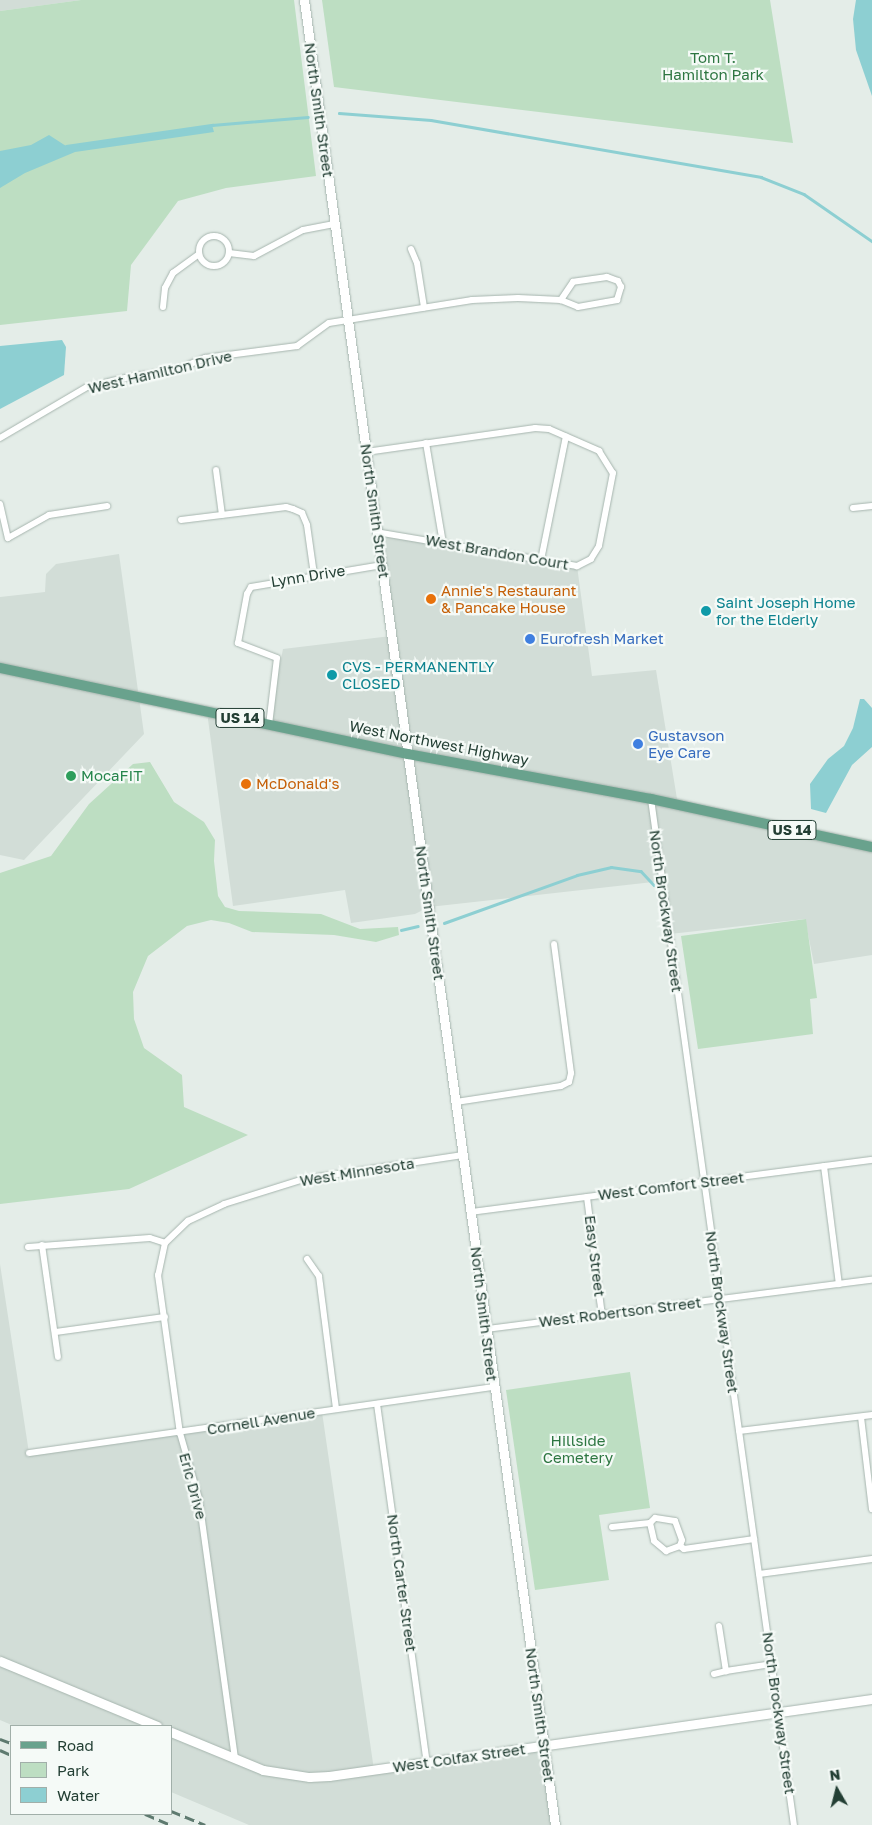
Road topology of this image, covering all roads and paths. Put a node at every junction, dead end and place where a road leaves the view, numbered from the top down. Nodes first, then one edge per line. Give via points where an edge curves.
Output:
1 (304, 0) edge
2 (335, 224) junction
3 (411, 249) dead end
4 (229, 253) junction
5 (199, 254) junction
6 (561, 300) junction
7 (163, 307) dead end
8 (424, 307) junction
9 (349, 319) junction
10 (1, 436) edge
11 (566, 436) junction
12 (426, 443) junction
13 (366, 452) junction
14 (216, 470) dead end
15 (0, 504) edge
16 (107, 506) dead end
17 (872, 506) edge
18 (853, 508) dead end
19 (222, 514) junction
20 (181, 520) dead end
21 (377, 532) junction
22 (443, 543) junction
23 (541, 560) junction
24 (382, 565) junction
25 (314, 575) junction
26 (0, 668) edge
27 (269, 724) junction
28 (408, 754) junction
29 (651, 799) junction
30 (872, 847) edge
31 (554, 944) dead end
32 (456, 1102) junction
33 (463, 1155) junction
34 (872, 1160) edge
35 (824, 1166) junction
36 (704, 1182) junction
37 (587, 1197) junction
38 (471, 1212) junction
39 (166, 1243) junction
40 (42, 1245) junction
41 (28, 1247) dead end
42 (307, 1259) dead end
43 (872, 1280) edge
44 (839, 1284) junction
45 (721, 1300) junction
46 (602, 1315) junction
47 (165, 1318) junction
48 (487, 1329) junction
49 (55, 1332) junction
50 (58, 1357) dead end
51 (494, 1387) junction
52 (377, 1404) junction
53 (336, 1409) junction
54 (872, 1415) edge
55 (862, 1417) junction
56 (739, 1431) junction
57 (180, 1433) junction
58 (29, 1453) dead end
59 (872, 1509) edge
60 (650, 1522) junction
61 (612, 1527) dead end
62 (754, 1539) junction
63 (680, 1546) junction
64 (872, 1559) edge
65 (759, 1574) junction
66 (719, 1626) dead end
67 (0, 1661) edge
68 (772, 1664) junction
69 (726, 1671) junction
70 (714, 1674) dead end
71 (872, 1699) edge
72 (778, 1712) junction
73 (155, 1725) edge
74 (172, 1732) edge
75 (544, 1746) junction
76 (235, 1759) junction
77 (427, 1763) junction
78 (555, 1825) edge
79 (794, 1825) edge

1 - 2 street, North Smith Street
2 - 4 street via 296,232 254,256
2 - 9 street, North Smith Street
3 - 8 street via 417,262
4 - 5 street via 222,264 214,266 204,263
4 - 5 street via 226,242 212,236 200,245
5 - 7 street via 173,273 165,288
6 - 6 street, West Hamilton Drive via 573,282 607,277 618,281 621,287 617,300 578,307
6 - 8 street, West Hamilton Drive via 518,298
8 - 9 street, West Hamilton Drive
9 - 10 street, West Hamilton Drive via 329,323 298,346 205,358 173,372 134,376 87,387
9 - 13 street, North Smith Street
11 - 12 street, West Brandon Court via 549,429 535,428
11 - 23 street
11 - 23 street, West Brandon Court via 599,451 613,472 599,546 591,559 577,566
12 - 13 street, West Brandon Court
12 - 22 street
13 - 21 street, North Smith Street
14 - 19 street
15 - 16 street via 8,538 49,515
17 - 18 street
19 - 20 street
19 - 25 street via 286,506 302,514 308,526
21 - 22 street, West Brandon Court
21 - 24 street, North Smith Street
22 - 23 street, West Brandon Court
24 - 25 street, Lynn Drive
24 - 28 street, North Smith Street
25 - 27 street, Lynn Drive via 259,583 247,594 238,643 277,658
26 - 27 main road, West Northwest Highway / US 14
27 - 28 main road, West Northwest Highway / US 14
28 - 29 main road, West Northwest Highway / US 14
28 - 32 street, North Smith Street
29 - 30 main road, West Northwest Highway / US 14
29 - 36 street, North Brockway Street
31 - 32 street via 571,1073 569,1082 561,1086
32 - 33 street, North Smith Street
33 - 38 street, North Smith Street
33 - 39 street, West Minnesota via 304,1179 224,1204 188,1221
34 - 35 street, West Comfort Street
35 - 36 street, West Comfort Street
35 - 44 street
36 - 37 street, West Comfort Street
36 - 45 street, North Brockway Street
37 - 38 street, West Comfort Street
37 - 46 street, Easy Street
38 - 48 street, North Smith Street
39 - 40 street via 150,1238
39 - 47 street, Eric Drive via 158,1275
40 - 41 street
40 - 49 street
42 - 53 street via 319,1276
43 - 44 street, West Robertson Street
44 - 45 street, West Robertson Street
45 - 46 street, West Robertson Street
45 - 56 street, North Brockway Street
46 - 48 street, West Robertson Street
47 - 49 street
47 - 57 street, Eric Drive
48 - 51 street, North Smith Street
49 - 50 street
51 - 52 street, Cornell Avenue
51 - 75 street, North Smith Street
52 - 53 street, Cornell Avenue
52 - 77 street, North Carter Street
53 - 57 street, Cornell Avenue
54 - 55 street
55 - 56 street
55 - 59 street
56 - 62 street, North Brockway Street
57 - 58 street, Cornell Avenue
57 - 76 street, Eric Drive via 199,1499
60 - 61 street
60 - 63 street via 659,1548 666,1551
60 - 63 street via 655,1518 675,1521 682,1540
62 - 63 street via 684,1549
62 - 65 street, North Brockway Street
64 - 65 street
65 - 68 street, North Brockway Street
66 - 69 street
67 - 73 street
68 - 69 street
68 - 72 street, North Brockway Street
69 - 70 street
71 - 72 street, West Colfax Street
72 - 75 street, West Colfax Street
72 - 79 street, North Brockway Street
74 - 76 street, West Colfax Street
75 - 77 street, West Colfax Street
75 - 78 street, North Smith Street
76 - 77 street, West Colfax Street via 263,1770 309,1777

